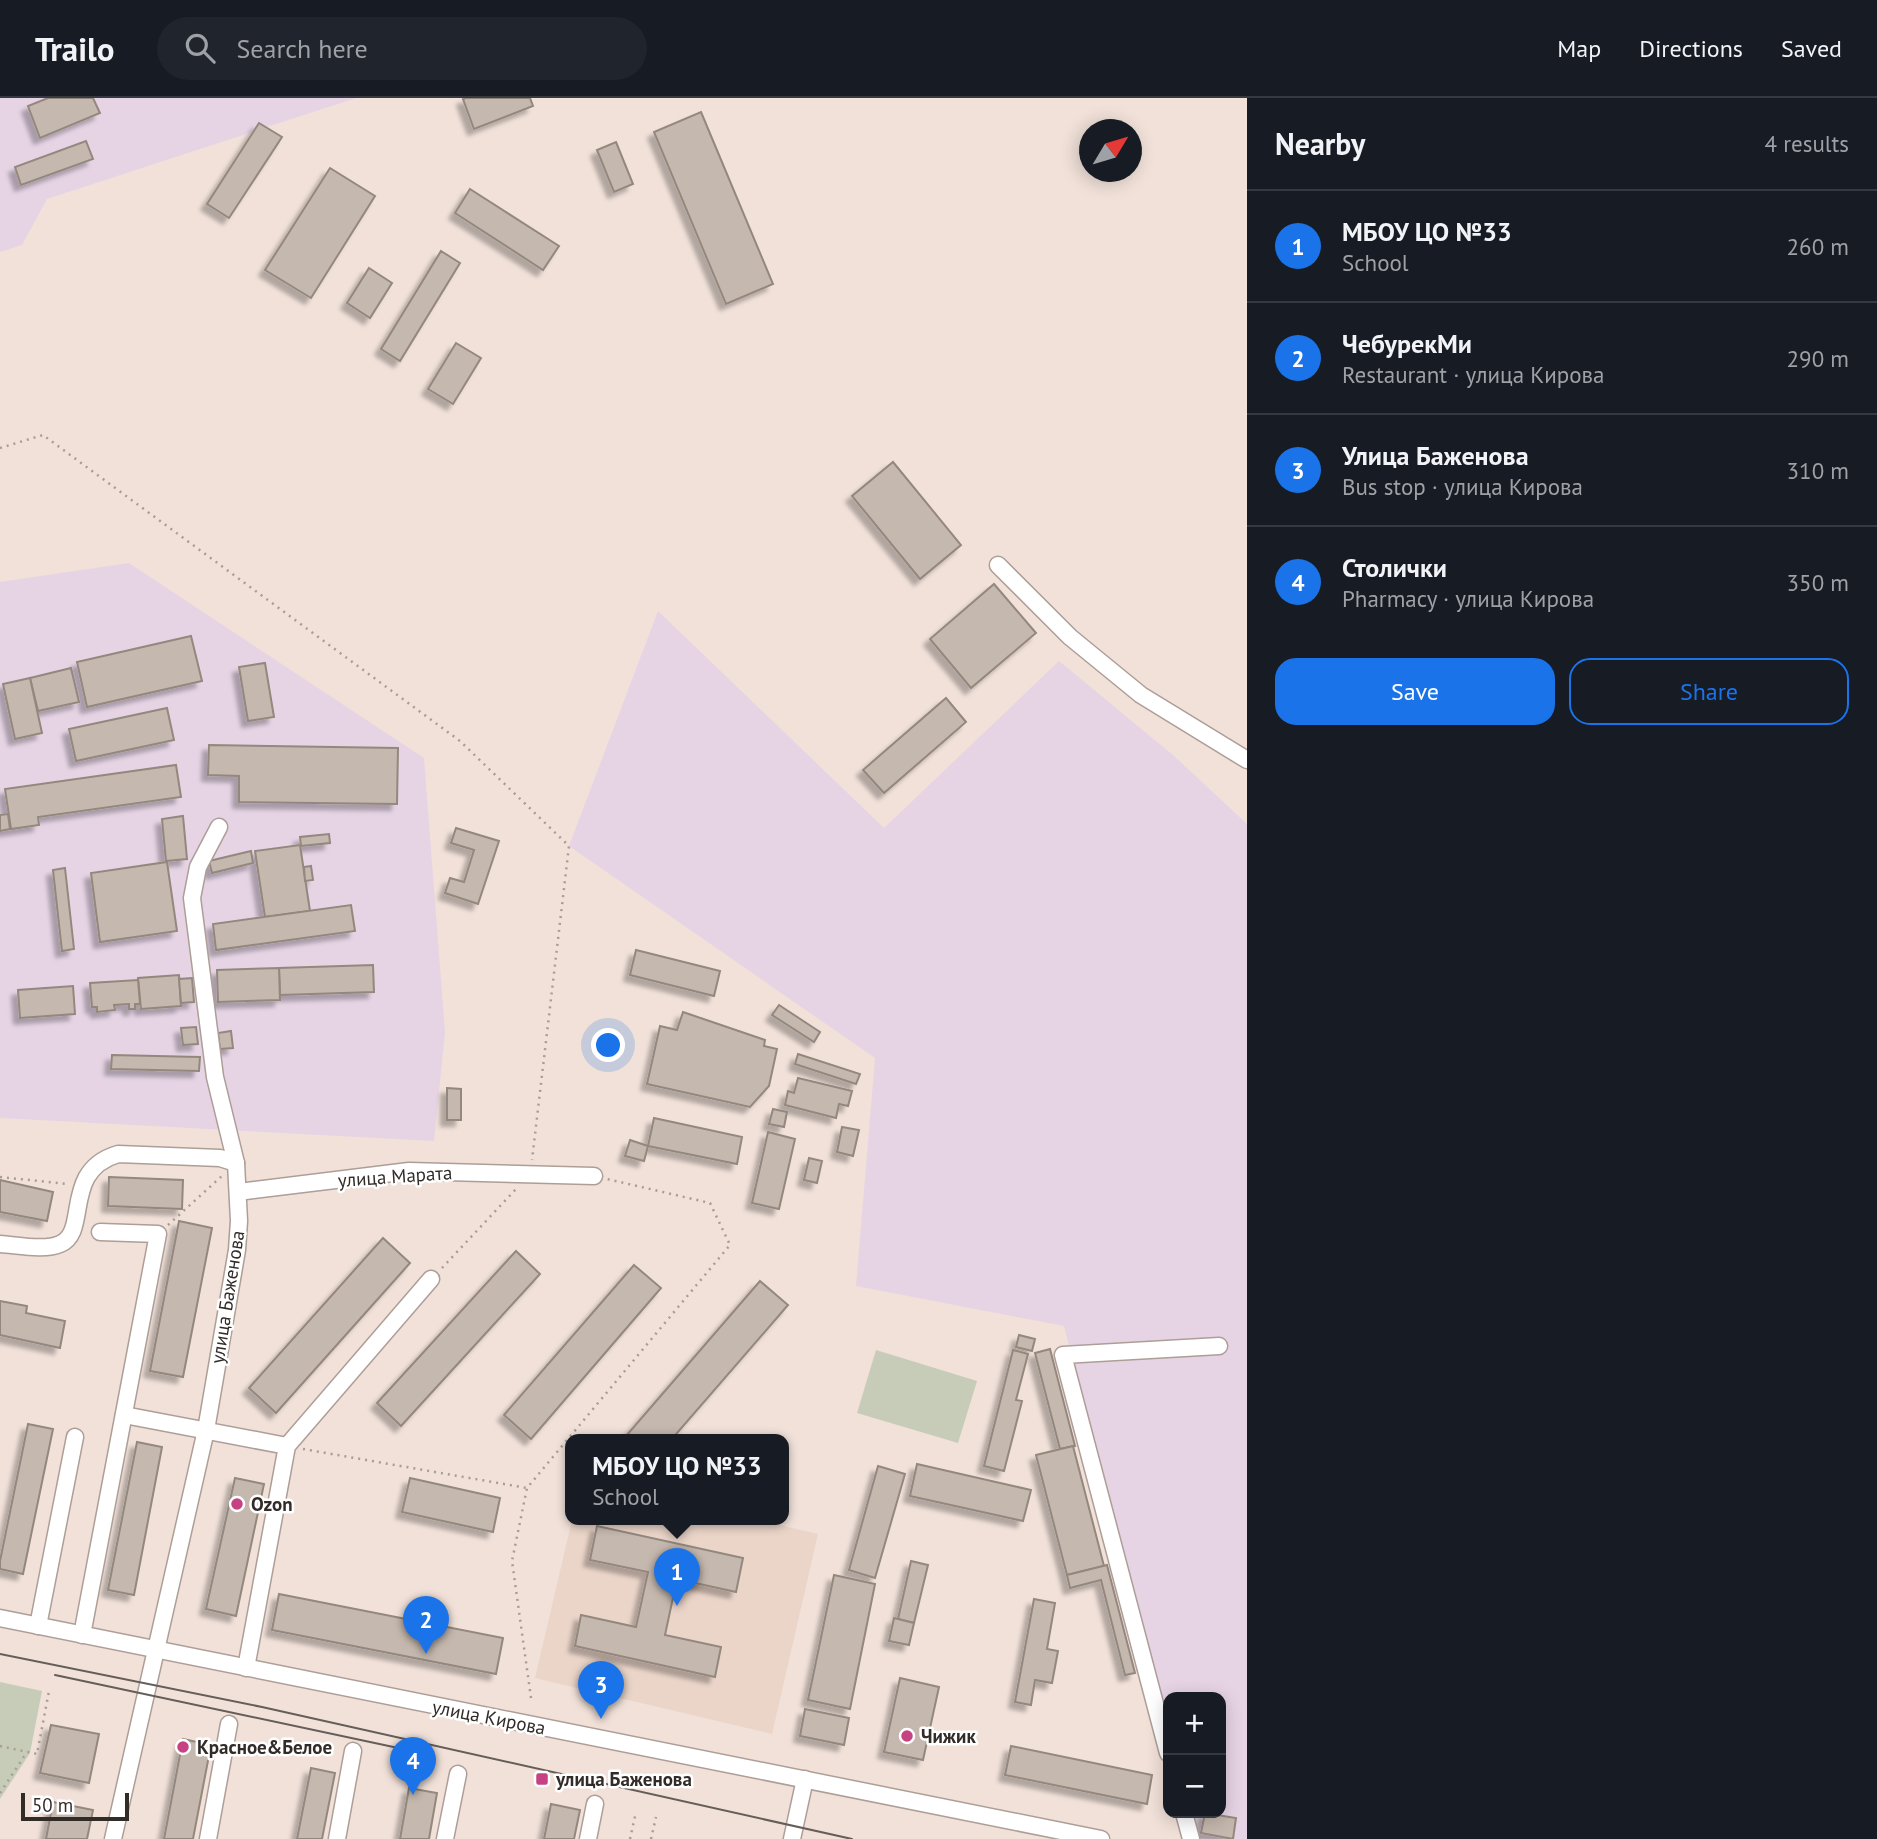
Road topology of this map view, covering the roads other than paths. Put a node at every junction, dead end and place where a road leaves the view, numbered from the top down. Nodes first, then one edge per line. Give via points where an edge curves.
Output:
1 (998, 565) dead end
2 (1247, 760) edge
3 (219, 827) dead end
4 (236, 1163) junction
5 (594, 1176) road end
6 (238, 1192) junction
7 (100, 1232) dead end
8 (0, 1244) edge
9 (432, 1279) road end
10 (1219, 1346) dead end
11 (124, 1415) junction
12 (206, 1430) junction
13 (75, 1437) dead end
14 (287, 1446) junction
15 (0, 1618) edge
16 (38, 1626) junction
17 (82, 1635) junction
18 (155, 1650) junction
19 (246, 1668) junction
20 (229, 1724) dead end
21 (1163, 1734) edge
22 (353, 1751) dead end
23 (458, 1774) dead end
24 (805, 1779) junction
25 (595, 1804) dead end
26 (1185, 1818) edge
27 (113, 1839) edge
28 (208, 1839) edge
29 (337, 1839) edge
30 (445, 1839) edge
31 (588, 1839) edge
32 (792, 1839) edge
33 (1101, 1839) edge
34 (1191, 1839) edge

1 - 2 street via 1070,638 1141,695
3 - 4 street, улица Баженова via 198,867 192,898 215,1077
4 - 6 street, улица Баженова
4 - 8 street via 220,1158 118,1154 102,1159 81,1185 71,1236 61,1244
5 - 6 street, улица Марата via 409,1171
6 - 12 street, улица Баженова via 237,1250
7 - 11 street via 158,1234
9 - 14 street
10 - 21 street via 1063,1355
11 - 12 street
11 - 17 street
12 - 14 street
12 - 18 street, улица Баженова
13 - 16 street
14 - 19 street
15 - 16 street, улица Кирова
16 - 17 street, улица Кирова
17 - 18 street, улица Кирова
18 - 19 street, улица Кирова
18 - 27 street, улица Баженова
19 - 24 street, улица Кирова
20 - 28 street
22 - 29 street
23 - 30 street
24 - 32 street
24 - 33 street, улица Кирова
25 - 31 street
26 - 34 street

